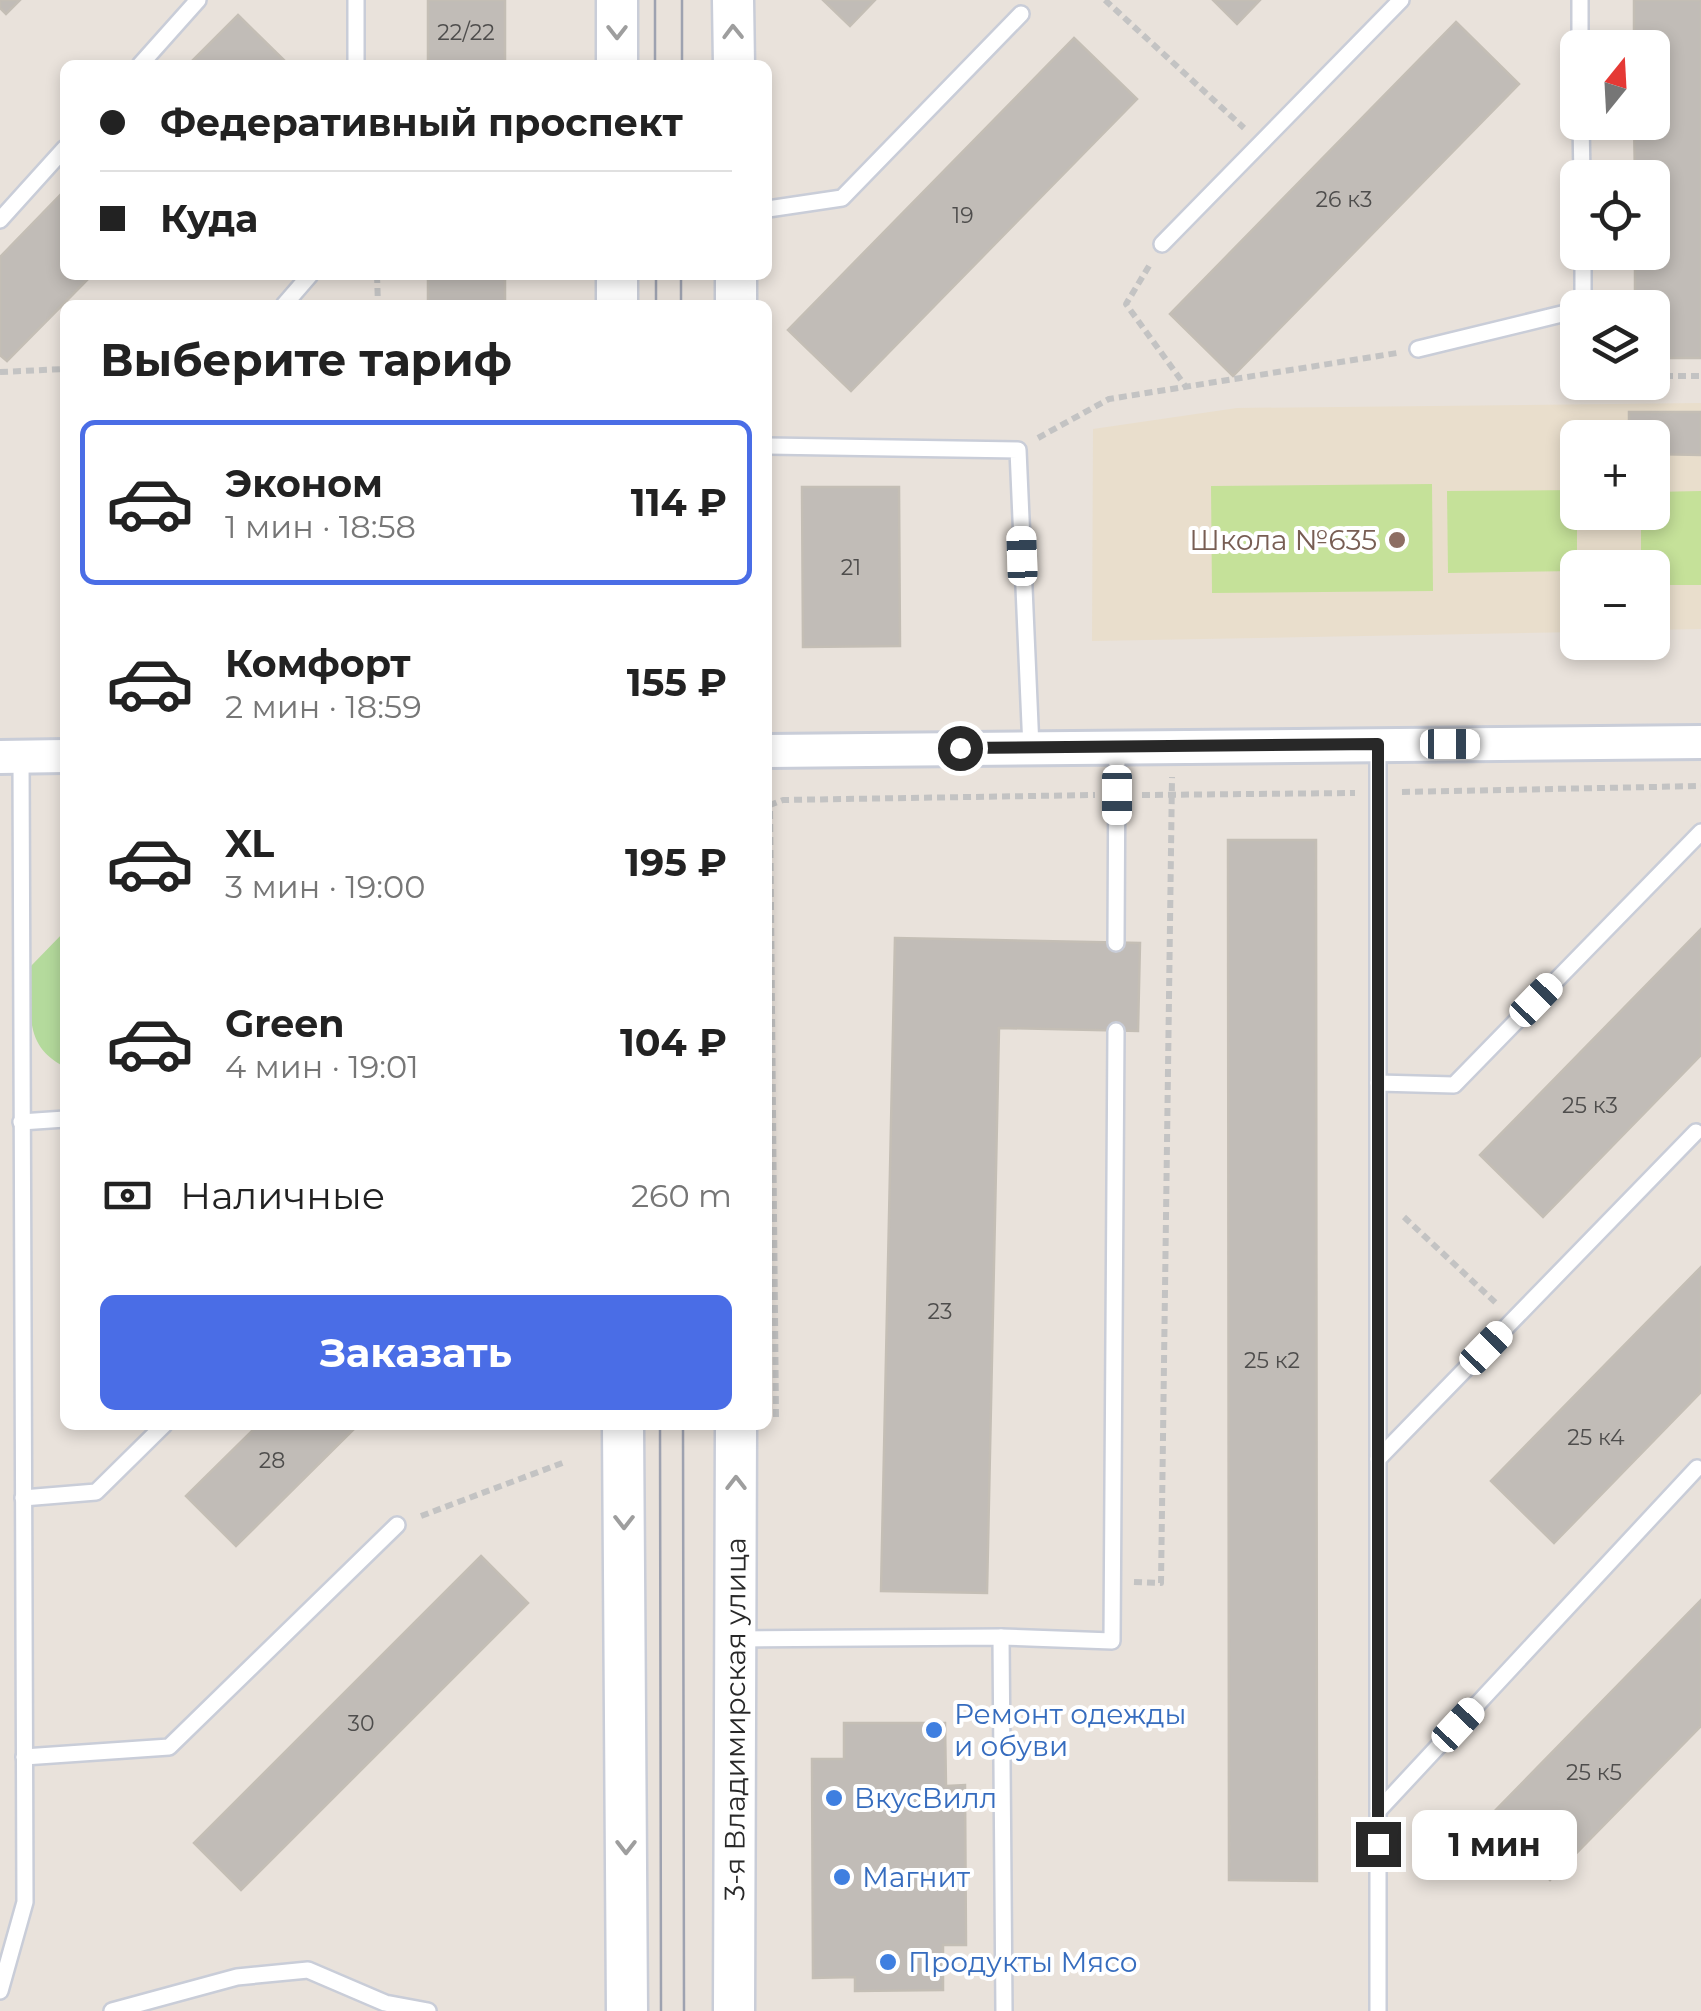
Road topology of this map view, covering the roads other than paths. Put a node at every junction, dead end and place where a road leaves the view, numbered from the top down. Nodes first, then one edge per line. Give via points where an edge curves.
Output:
1 (198, 0) edge
2 (356, 0) edge
3 (617, 0) edge
4 (733, 0) edge
5 (1401, 0) edge
6 (1580, 0) edge
7 (1021, 14) dead end
8 (1580, 30) edge
9 (144, 60) edge
10 (356, 60) edge
11 (617, 60) edge
12 (734, 60) edge
13 (60, 154) edge
14 (772, 208) edge
15 (0, 220) edge
16 (1162, 244) road end
17 (306, 280) edge
18 (288, 300) edge
19 (1560, 314) edge
20 (1418, 349) road end
21 (772, 446) edge
22 (1701, 742) edge
23 (1378, 744) junction
24 (1117, 747) junction
25 (1031, 748) junction
26 (772, 751) edge
27 (60, 756) edge
28 (10, 757) edge
29 (1701, 832) edge
30 (1116, 943) dead end
31 (1116, 1031) dead end
32 (1378, 1084) junction
33 (60, 1119) edge
34 (21, 1122) junction
35 (1696, 1132) dead end
36 (159, 1430) edge
37 (623, 1430) edge
38 (736, 1430) edge
39 (1378, 1460) junction
40 (1697, 1468) dead end
41 (24, 1498) junction
42 (397, 1524) road end
43 (1001, 1637) junction
44 (736, 1639) junction
45 (24, 1757) junction
46 (1378, 1811) junction
47 (0, 1990) edge
48 (385, 2007) edge
49 (112, 2011) edge
50 (428, 2011) edge
51 (627, 2011) edge
52 (734, 2011) edge
53 (1004, 2011) edge
54 (1378, 2011) edge

1 - 9 lane
2 - 10 lane
3 -> 11 street
12 -> 4 street
5 - 16 lane
6 - 8 lane
7 - 14 lane via 842,198
13 - 15 lane
17 - 18 lane
19 - 20 lane
21 - 25 lane via 1018,450
22 - 23 street
23 - 24 street
23 - 32 lane
24 - 25 street
24 - 30 lane
25 - 26 street
27 - 28 street
28 - 34 lane
29 - 32 lane via 1454,1085
31 - 43 lane via 1112,1641
32 - 39 lane
33 - 34 lane
34 - 41 lane
35 - 39 lane
36 - 41 lane via 96,1492
37 -> 51 street
44 -> 38 street, 3-я Владимирская улица
39 - 46 lane
40 - 46 lane
41 - 45 lane
42 - 45 lane via 169,1746
43 - 44 lane
43 - 53 lane
44 - 52 street, 3-я Владимирская улица
45 - 47 lane via 25,1902
46 - 54 lane
48 - 49 lane via 308,1970 237,1977
48 - 50 lane

